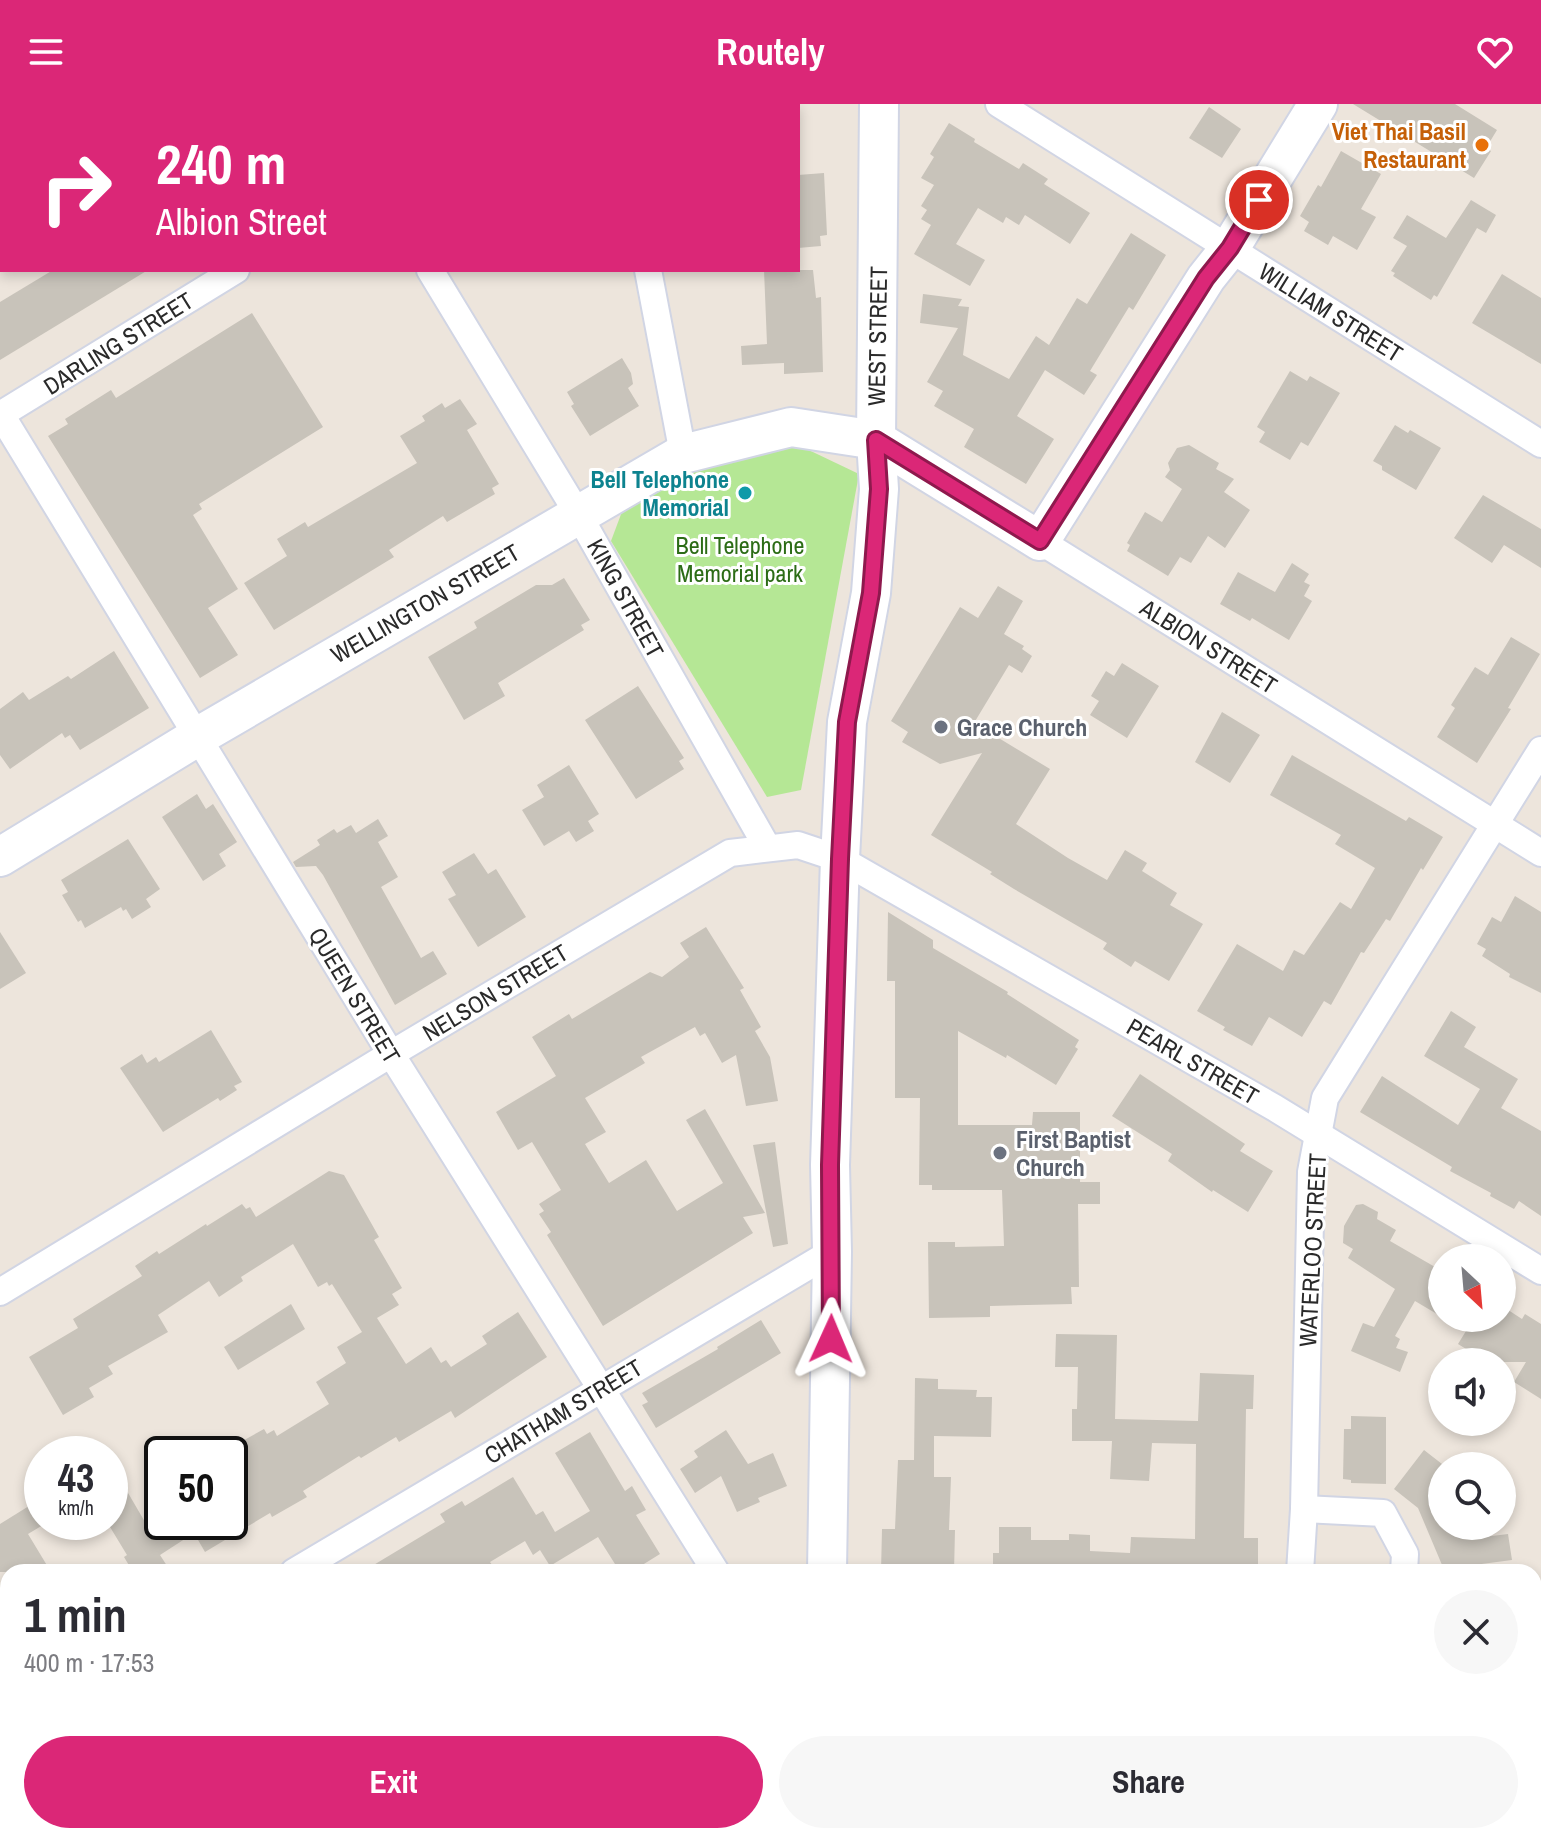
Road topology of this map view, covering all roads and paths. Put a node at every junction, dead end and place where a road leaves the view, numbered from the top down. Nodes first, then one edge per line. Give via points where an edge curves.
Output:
1 (879, 104) edge
2 (999, 104) edge
3 (1318, 104) edge
4 (1230, 248) junction
5 (233, 272) edge
6 (431, 272) edge
7 (648, 272) edge
8 (0, 414) edge
9 (876, 440) junction
10 (1541, 444) edge
11 (683, 454) junction
12 (578, 514) junction
13 (1040, 541) junction
14 (197, 737) junction
15 (1541, 750) edge
16 (1497, 826) junction
17 (767, 847) junction
18 (1541, 853) edge
19 (0, 857) edge
20 (840, 859) junction
21 (391, 1054) junction
22 (1318, 1136) junction
23 (832, 1252) junction
24 (1541, 1271) edge
25 (0, 1292) edge
26 (601, 1389) junction
27 (1304, 1509) junction
28 (307, 1564) edge
29 (711, 1564) edge
30 (827, 1564) edge
31 (1301, 1564) edge
32 (1404, 1564) edge

1 - 9 street, WEST STREET
2 - 4 street, WILLIAM STREET
3 - 4 street
4 - 10 street, WILLIAM STREET
4 - 13 street
5 - 8 street, DARLING STREET
6 - 12 street, KING STREET
7 - 11 street
8 - 14 street, QUEEN STREET
9 - 11 street, WELLINGTON STREET via 791,427
9 - 13 street, ALBION STREET
9 - 20 street, WEST STREET via 879,489 871,593 847,722
11 - 12 street, WELLINGTON STREET
12 - 14 street, WELLINGTON STREET
12 - 17 street, KING STREET
13 - 16 street, ALBION STREET
14 - 19 street, WELLINGTON STREET
14 - 21 street, QUEEN STREET
15 - 16 street, WATERLOO STREET
16 - 18 street, ALBION STREET
16 - 22 street, WATERLOO STREET via 1325,1098
17 - 20 street, NELSON STREET via 798,845
17 - 21 street, NELSON STREET via 730,853
20 - 22 street, PEARL STREET
20 - 23 street, WEST STREET
21 - 25 street, NELSON STREET
21 - 26 street, QUEEN STREET
22 - 24 street, PEARL STREET
22 - 27 street, WATERLOO STREET via 1311,1172
23 - 26 street, CHATHAM STREET
23 - 30 street, WEST STREET
26 - 28 street, CHATHAM STREET
26 - 29 street, QUEEN STREET
27 - 31 street, WATERLOO STREET
27 - 32 street via 1383,1513 1405,1554

